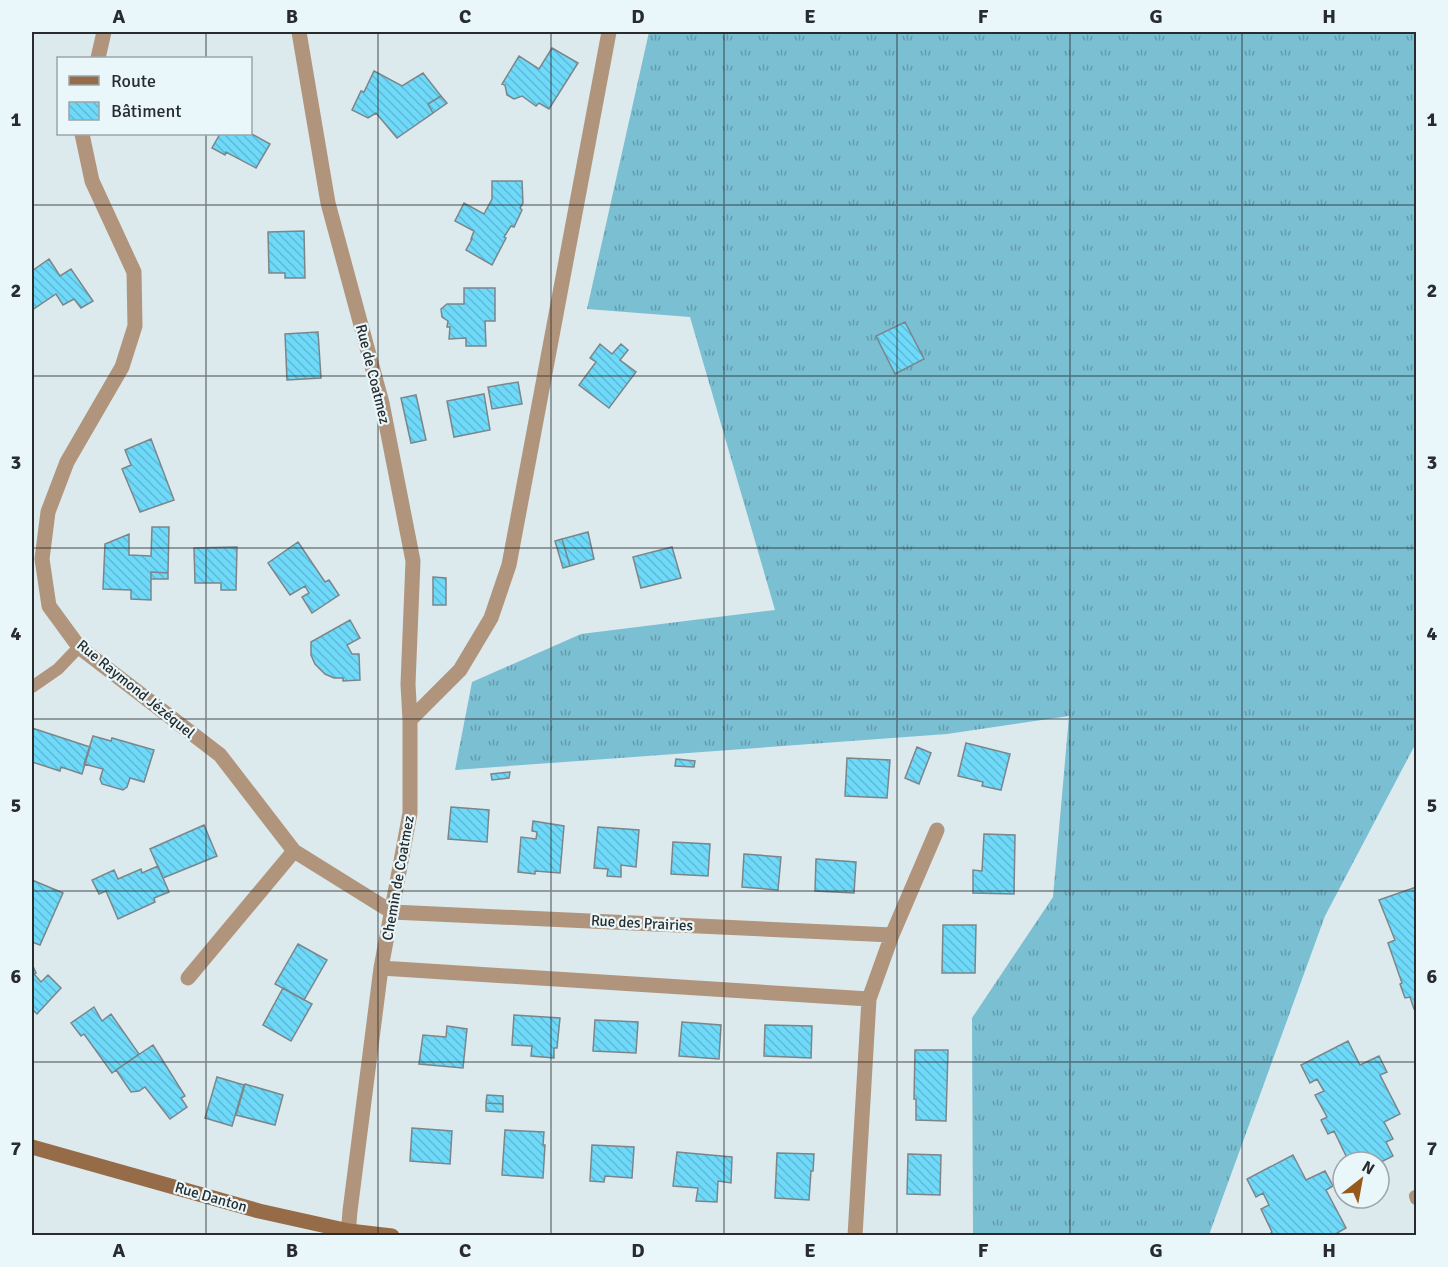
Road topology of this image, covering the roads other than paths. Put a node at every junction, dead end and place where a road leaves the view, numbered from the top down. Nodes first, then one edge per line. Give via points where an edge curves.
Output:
1 (299, 32) edge
2 (609, 32) edge
3 (104, 35) edge
4 (98, 57) edge
5 (82, 135) edge
6 (79, 647) junction
7 (32, 687) edge
8 (410, 720) junction
9 (938, 830) dead end
10 (294, 851) junction
11 (392, 912) junction
12 (892, 935) junction
13 (381, 968) junction
14 (188, 978) dead end
15 (869, 999) junction
16 (32, 1147) edge
17 (349, 1233) edge
18 (392, 1236) edge
19 (855, 1236) edge

1 - 8 street, Rue de Coatmez via 328,203 382,403 413,561
2 - 8 street via 509,565 490,618 460,670
3 - 4 street
5 - 6 street, Rue Raymond Jézéquel via 92,181 134,272 135,326 122,368 67,462 48,512 42,559 49,606
6 - 7 lane via 58,669
6 - 10 street, Rue Raymond Jézéquel via 220,755
8 - 11 street, Chemin de Coatmez via 410,813
9 - 12 street
10 - 11 street, Rue Raymond Jézéquel
10 - 14 street
11 - 12 street, Rue des Prairies
11 - 13 street, Chemin de Coatmez
12 - 15 street
13 - 15 street
13 - 17 street, Chemin de Coatmez
15 - 19 street
16 - 17 main road, Rue Danton
17 - 18 main road, Rue Danton

